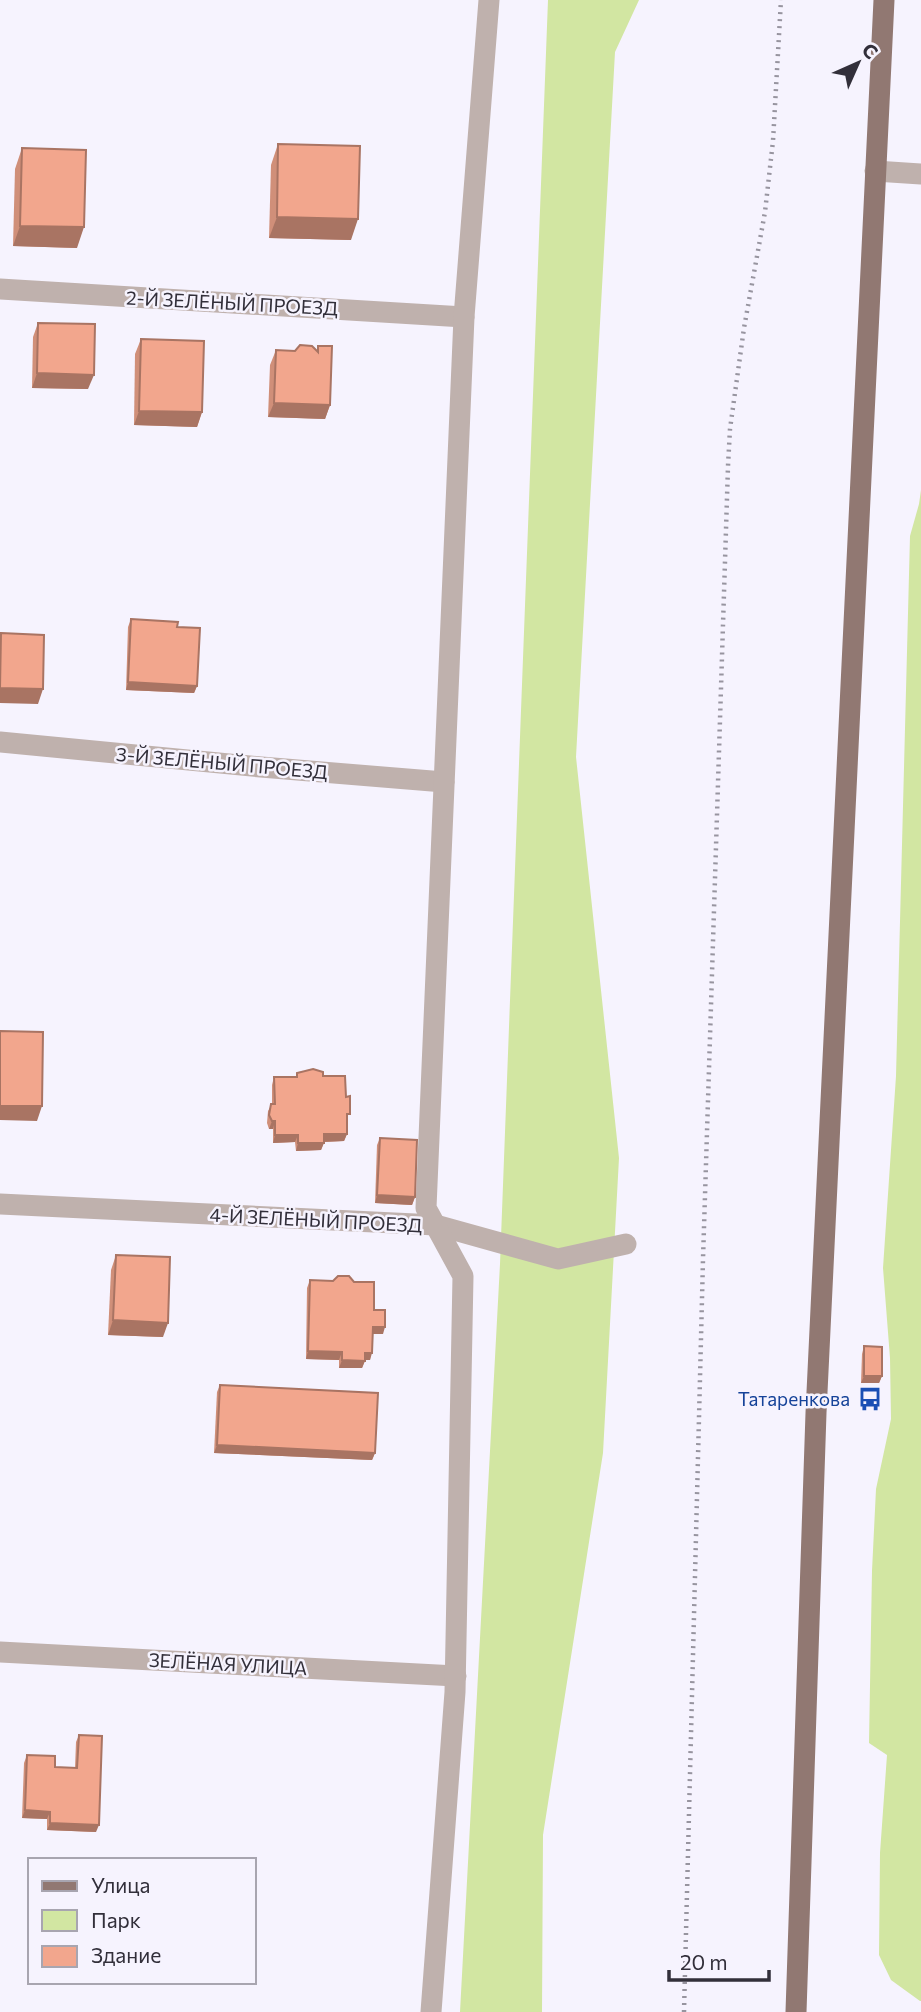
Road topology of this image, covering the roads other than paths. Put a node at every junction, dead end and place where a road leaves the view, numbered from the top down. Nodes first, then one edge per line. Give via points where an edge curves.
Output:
1 (489, 0) edge
2 (884, 0) edge
3 (875, 171) junction
4 (921, 174) edge
5 (0, 289) edge
6 (464, 317) junction
7 (0, 742) edge
8 (444, 782) junction
9 (0, 1204) edge
10 (436, 1225) junction
11 (626, 1244) dead end
12 (0, 1652) edge
13 (456, 1676) junction
14 (431, 2012) edge
15 (796, 2012) edge

1 - 6 street
2 - 3 main road
3 - 4 street
3 - 15 main road via 816,1413
5 - 6 street, 2-Й ЗЕЛЁНЫЙ ПРОЕЗД
6 - 8 street
7 - 8 street, 3-Й ЗЕЛЁНЫЙ ПРОЕЗД
8 - 10 street via 426,1209
9 - 10 street, 4-Й ЗЕЛЁНЫЙ ПРОЕЗД
10 - 11 street, 4-Й ЗЕЛЁНЫЙ ПРОЕЗД via 558,1259
10 - 13 street via 463,1276
12 - 13 street, ЗЕЛЁНАЯ УЛИЦА
13 - 14 street

